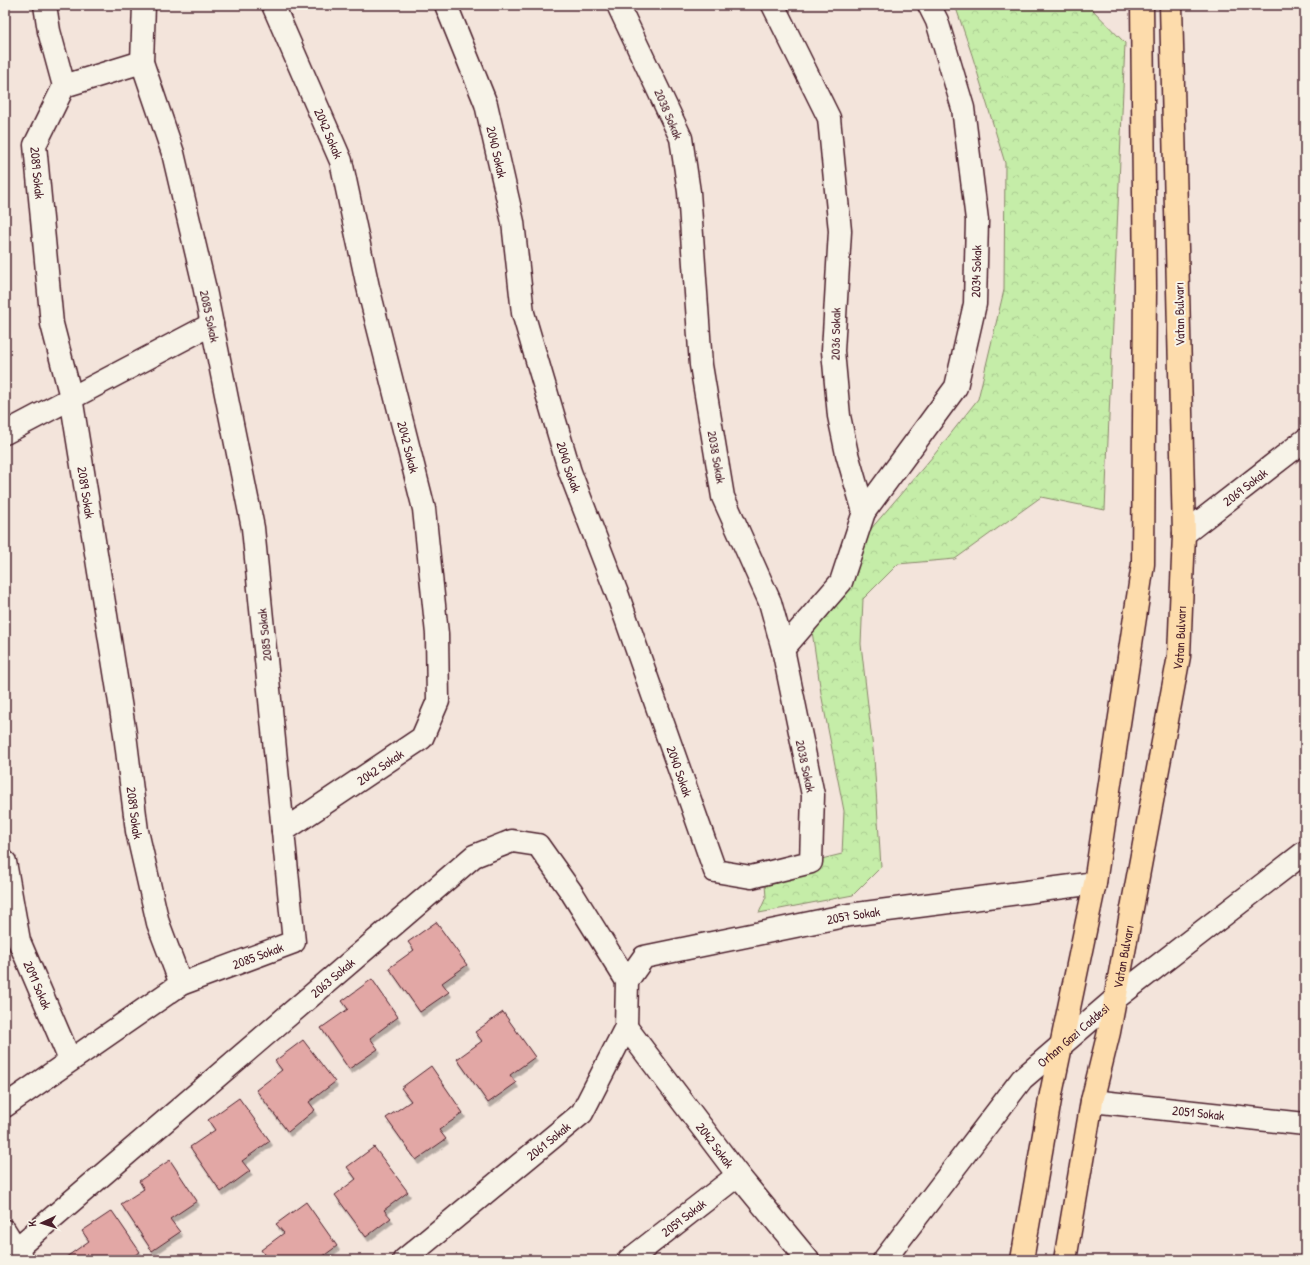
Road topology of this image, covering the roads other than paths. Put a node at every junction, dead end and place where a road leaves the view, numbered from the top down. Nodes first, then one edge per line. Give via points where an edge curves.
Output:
1 (45, 5) edge
2 (144, 5) edge
3 (273, 5) edge
4 (446, 5) edge
5 (618, 5) edge
6 (772, 5) edge
7 (930, 5) edge
8 (1142, 5) edge
9 (1171, 5) edge
10 (142, 62) junction
11 (64, 86) junction
12 (212, 324) junction
13 (71, 397) junction
14 (5, 433) edge
15 (1305, 440) edge
16 (864, 512) junction
17 (1184, 534) junction
18 (783, 648) junction
19 (283, 831) junction
20 (1305, 852) edge
21 (5, 862) edge
22 (764, 873) joint
23 (1095, 883) junction
24 (627, 981) junction
25 (181, 984) junction
26 (1115, 999) junction
27 (626, 1027) junction
28 (1061, 1046) junction
29 (70, 1060) junction
30 (1092, 1101) junction
31 (5, 1106) edge
32 (1305, 1124) edge
33 (738, 1175) junction
34 (5, 1231) edge
35 (20, 1254) edge
36 (404, 1260) edge
37 (629, 1260) edge
38 (808, 1260) edge
39 (884, 1260) edge
40 (1022, 1260) edge
41 (1065, 1260) edge

1 - 11 street via 49,31
2 - 10 street, 2085 Sokak
3 - 19 street, 2042 Sokak via 342,161 368,287 424,509 437,634 438,701 422,738
4 - 22 street, 2040 Sokak via 486,104 513,222 523,313 570,472 618,596 715,871 751,877
5 - 18 street, 2038 Sokak via 681,138 689,192 701,365 724,497 770,602
6 - 16 street, 2036 Sokak via 829,118 840,231 833,351 842,431
7 - 16 street, 2034 Sokak via 963,108 977,220 975,304 956,387
8 - 23 main road via 1145,285 1143,564
9 - 17 main road, Vatan Bulvarı
10 - 11 street
10 - 12 street, 2085 Sokak via 173,154
11 - 13 street, 2089 Sokak via 35,145 52,324
12 - 13 street
12 - 19 street, 2085 Sokak via 253,528
13 - 14 street
13 - 25 street, 2089 Sokak via 125,734 137,831 158,923
15 - 17 street, 2069 Sokak
16 - 18 street via 841,582
17 - 26 main road, Vatan Bulvarı via 1179,656
18 - 22 street, 2038 Sokak via 813,795 811,862
19 - 25 street, 2085 Sokak via 294,942
20 - 26 street, Orhan Gazi Caddesi
21 - 29 street, 2091 Sokak via 19,941
23 - 24 street, 2057 Sokak via 849,915 644,957
23 - 28 main road
24 - 27 street, 2061 Sokak
24 - 35 street, 2063 Sokak via 572,893 538,845 512,841 474,856
25 - 29 street, 2085 Sokak
26 - 28 street, Orhan Gazi Caddesi
26 - 30 main road, Vatan Bulvarı
27 - 33 street, 2042 Sokak
27 - 36 street, 2061 Sokak via 582,1113
28 - 39 street, Orhan Gazi Caddesi via 1022,1079
28 - 40 main road
29 - 31 street, 2085 Sokak
30 - 32 street, 2051 Sokak
30 - 41 main road, Vatan Bulvarı
33 - 37 street, 2059 Sokak
33 - 38 street, 2042 Sokak
34 - 35 street

